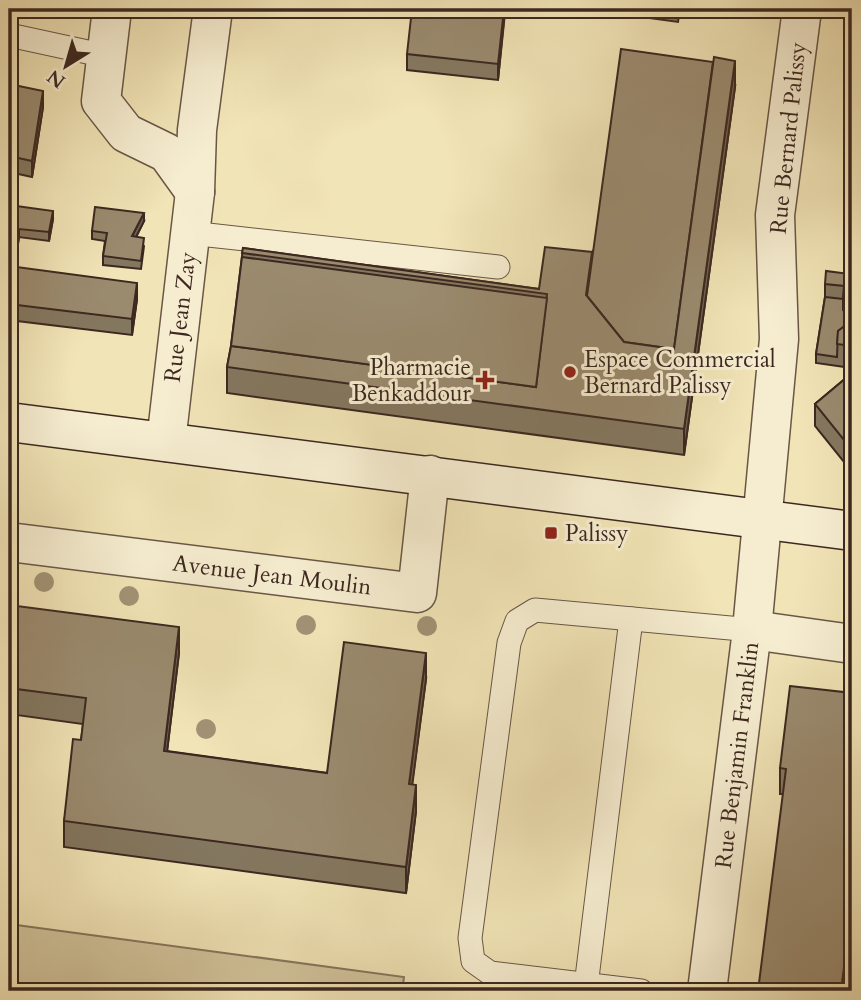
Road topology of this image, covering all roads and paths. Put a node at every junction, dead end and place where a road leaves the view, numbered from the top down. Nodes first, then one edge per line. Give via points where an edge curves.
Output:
1 (112, 9) edge
2 (212, 9) edge
3 (802, 9) edge
4 (9, 35) edge
5 (106, 56) junction
6 (182, 141) junction
7 (190, 233) junction
8 (498, 267) dead end
9 (9, 422) edge
10 (166, 442) junction
11 (430, 475) junction
12 (761, 518) junction
13 (852, 531) edge
14 (9, 542) edge
15 (631, 619) junction
16 (751, 631) junction
17 (852, 644) edge
18 (586, 986) junction
19 (641, 991) edge
20 (708, 991) edge

1 - 5 street
2 - 6 street, Rue Jean Zay
3 - 12 street, Rue Bernard Palissy via 775,215 779,339
4 - 5 lane
5 - 6 street via 101,101 126,133
6 - 7 street, Rue Jean Zay via 195,192
7 - 8 lane
7 - 10 street, Rue Jean Zay
9 - 10 street
10 - 11 street
11 - 12 street
11 - 14 street, Avenue Jean Moulin via 417,593
12 - 13 street
12 - 16 street, Rue Benjamin Franklin
15 - 16 lane
15 - 18 lane
15 - 18 lane via 535,610 517,621 509,643 470,938 473,961 490,973
16 - 17 street
16 - 20 street, Rue Benjamin Franklin
18 - 19 lane

